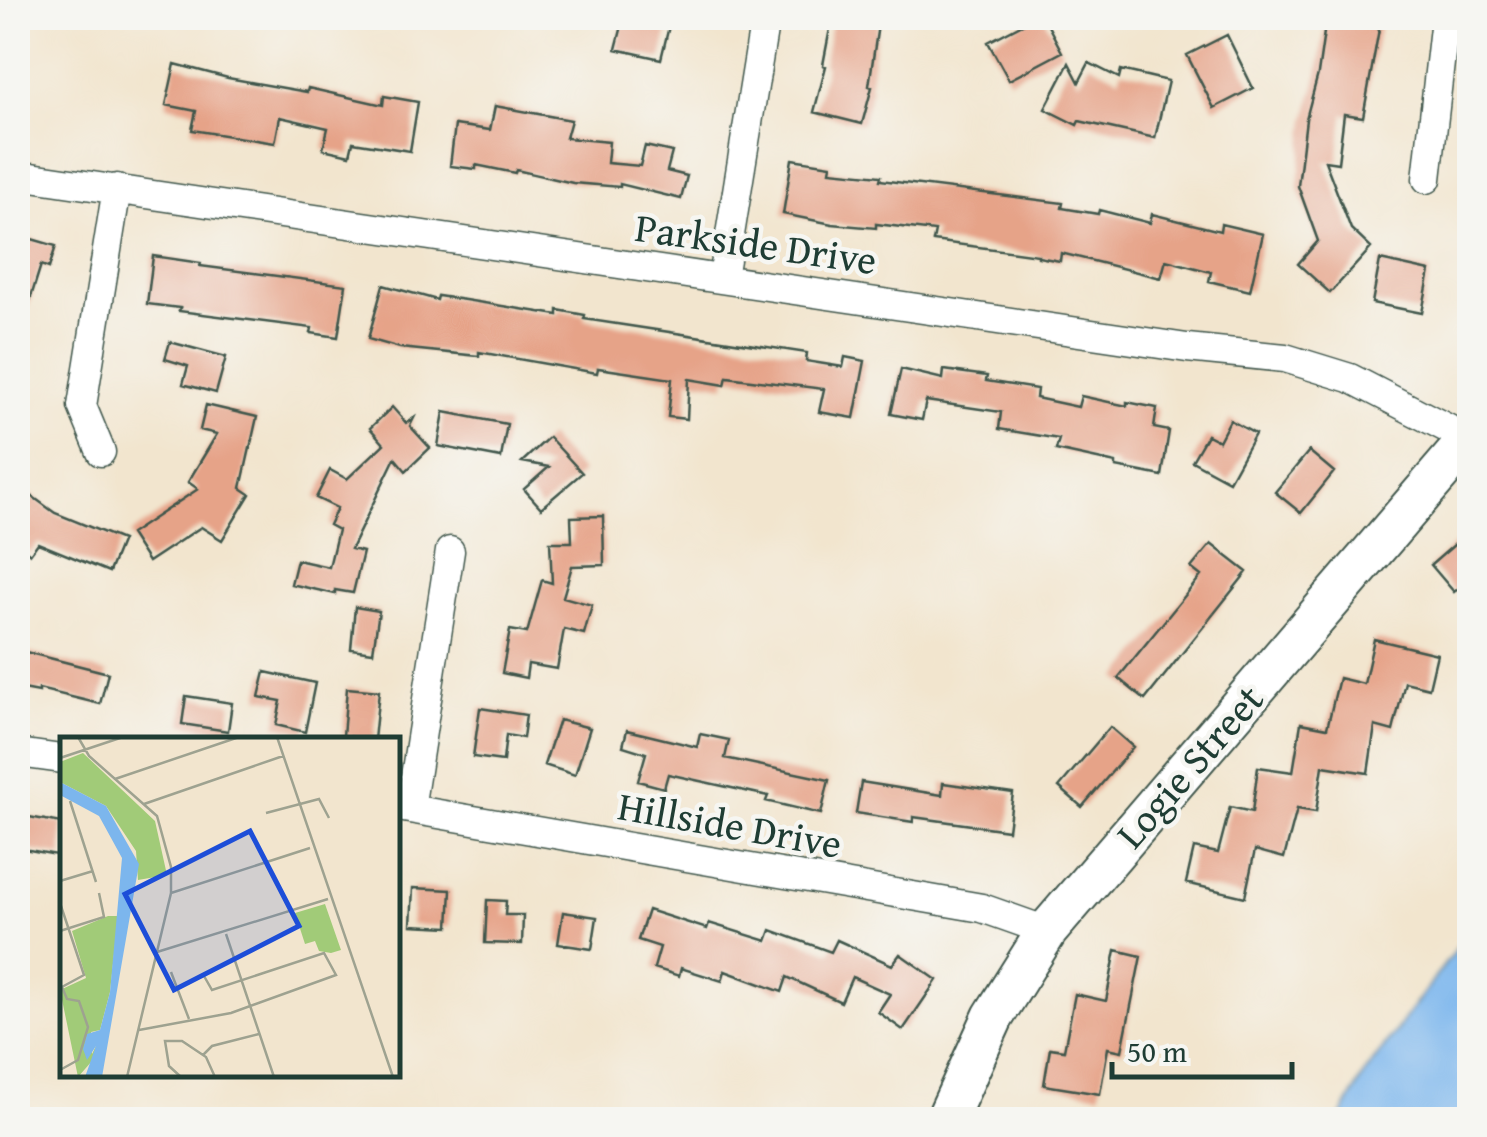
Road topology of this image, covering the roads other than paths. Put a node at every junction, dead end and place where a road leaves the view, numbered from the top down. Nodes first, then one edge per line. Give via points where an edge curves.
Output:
1 (766, 18) edge
2 (1445, 18) edge
3 (18, 174) edge
4 (1426, 179) dead end
5 (116, 188) junction
6 (723, 278) junction
7 (1469, 438) edge
8 (102, 452) dead end
9 (450, 552) dead end
10 (18, 753) edge
11 (60, 759) edge
12 (404, 808) edge
13 (1046, 932) junction
14 (946, 1120) edge

1 - 6 street
2 - 4 street
3 - 5 street, Parkside Drive
5 - 6 street, Parkside Drive
5 - 8 street via 82,406
6 - 7 street, Parkside Drive via 1285,358 1350,378
7 - 13 street, Logie Street
9 - 12 street
10 - 11 street
12 - 13 street, Hillside Drive via 982,908
13 - 14 street, Logie Street via 994,1017

